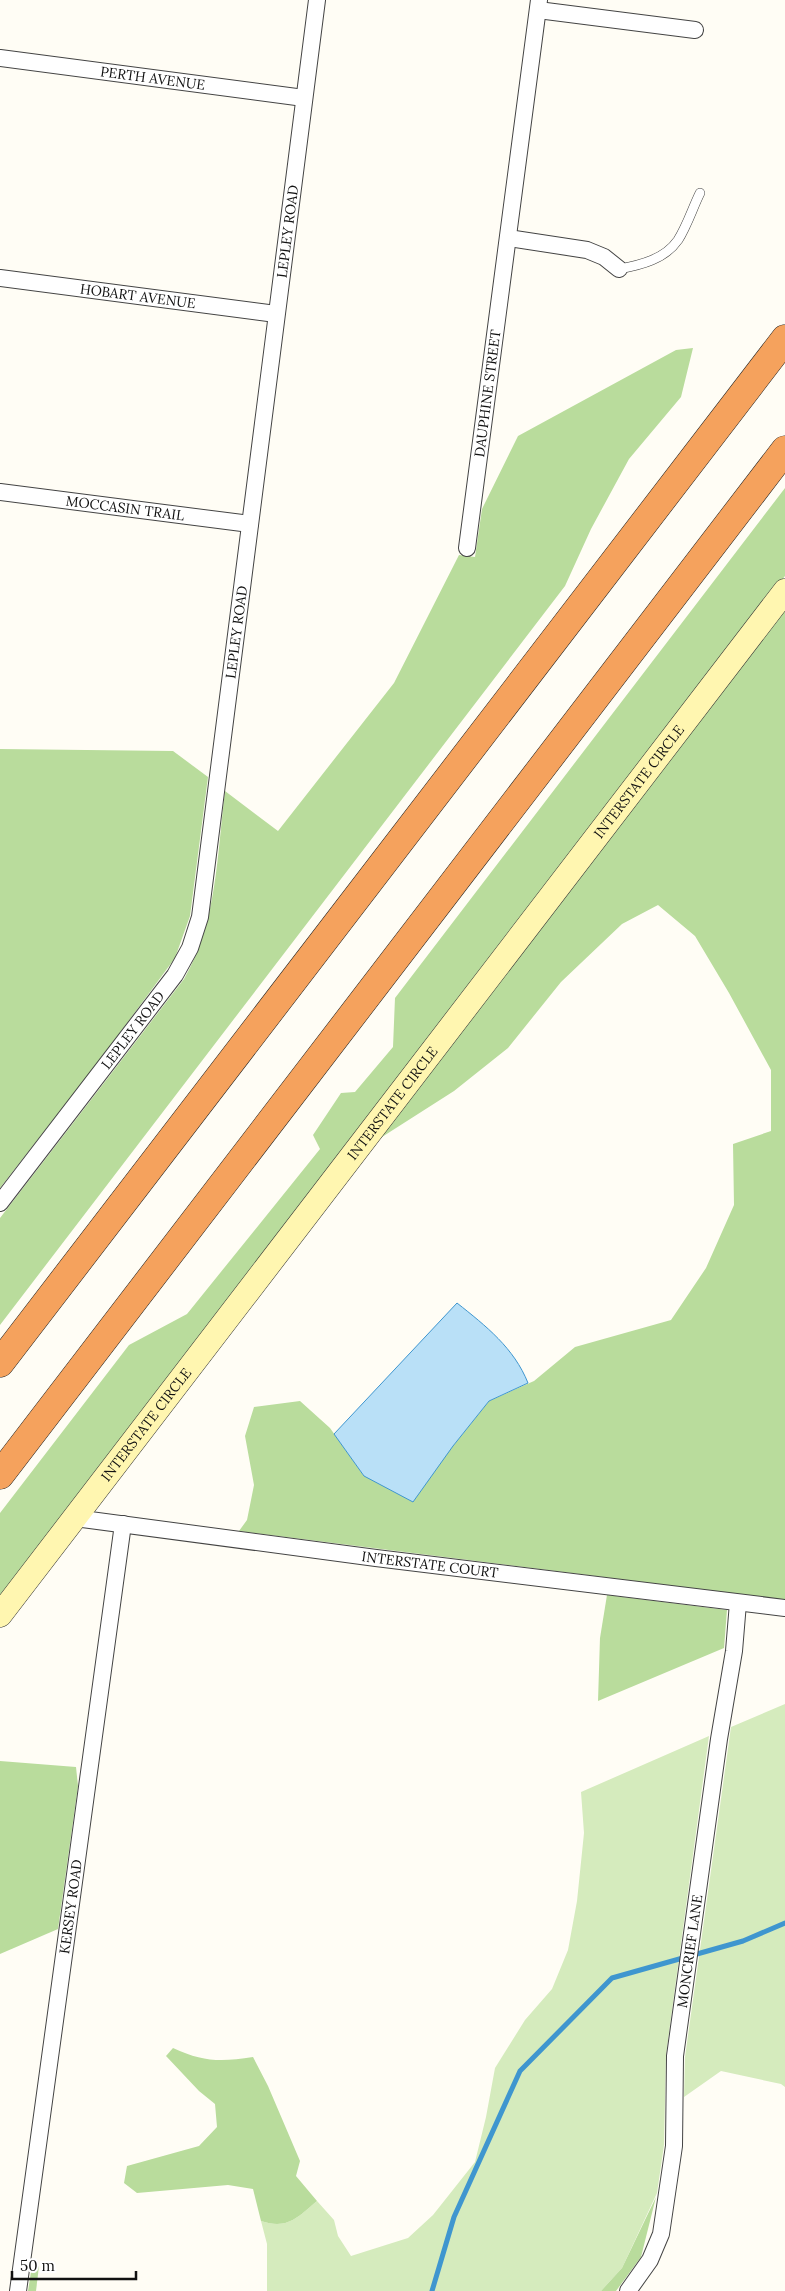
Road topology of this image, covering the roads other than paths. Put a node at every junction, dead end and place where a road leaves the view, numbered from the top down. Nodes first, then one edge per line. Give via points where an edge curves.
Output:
1 (317, 0) edge
2 (538, 5) edge
3 (695, 30) dead end
4 (0, 58) edge
5 (304, 98) junction
6 (700, 193) dead end
7 (508, 238) junction
8 (619, 268) joint
9 (0, 278) edge
10 (276, 314) junction
11 (785, 339) edge
12 (785, 450) edge
13 (0, 492) edge
14 (250, 524) junction
15 (467, 548) dead end
16 (785, 591) edge
17 (0, 1203) edge
18 (0, 1363) edge
19 (0, 1476) edge
20 (75, 1518) junction
21 (123, 1524) junction
22 (738, 1602) junction
23 (785, 1608) edge
24 (0, 1615) edge
25 (18, 2291) edge
26 (628, 2291) edge

1 - 5 street, LEPLEY ROAD
2 - 3 street, DAUPHINE STREET
2 - 7 street, DAUPHINE STREET
4 - 5 street, PERTH AVENUE
5 - 10 street, LEPLEY ROAD
6 - 8 lane via 678,240 666,252 644,264
7 - 8 street via 587,250
7 - 15 street, DAUPHINE STREET
9 - 10 street, HOBART AVENUE
10 - 14 street, LEPLEY ROAD
11 - 18 highway
12 - 19 highway
13 - 14 street, MOCCASIN TRAIL
14 - 17 street, LEPLEY ROAD via 200,917 190,948 175,975
16 - 20 street, INTERSTATE CIRCLE
20 - 21 street, INTERSTATE COURT
20 - 24 street, INTERSTATE CIRCLE
21 - 22 street, INTERSTATE COURT
21 - 25 street, KERSEY ROAD
22 - 23 street, INTERSTATE COURT
22 - 26 street, MONCRIEF LANE via 734,1650 675,2056 674,2146 661,2234 650,2260

